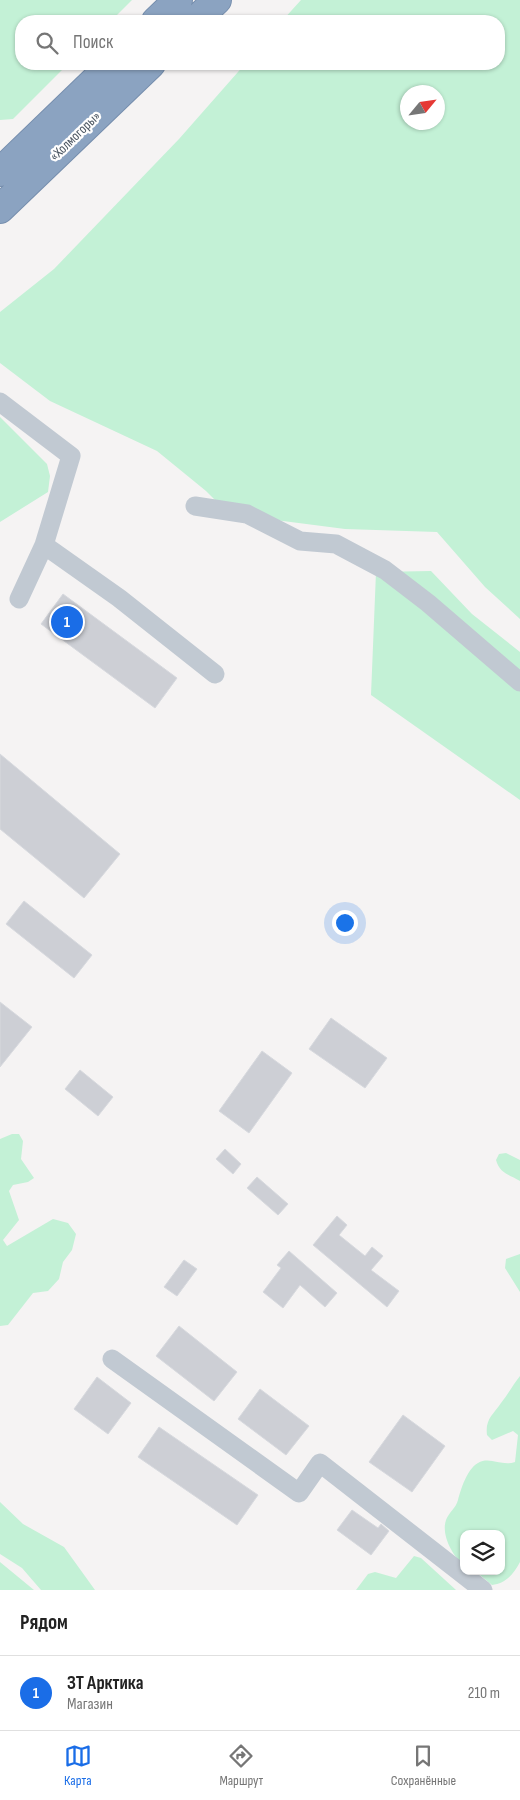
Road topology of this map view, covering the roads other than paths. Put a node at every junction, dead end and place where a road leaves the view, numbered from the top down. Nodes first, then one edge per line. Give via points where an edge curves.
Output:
1 (178, 0) edge
2 (217, 0) edge
3 (162, 15) edge
4 (201, 15) edge
5 (106, 70) edge
6 (145, 70) edge
7 (0, 172) edge
8 (0, 209) edge
9 (1, 406) edge
10 (195, 506) dead end
11 (44, 545) junction
12 (20, 599) dead end
13 (215, 674) dead end
14 (520, 682) edge
15 (112, 1359) dead end
16 (483, 1590) edge

1 - 3 highway
2 - 4 highway
5 - 7 highway, «Холмогоры»
6 - 8 highway, «Холмогоры»
9 - 11 lane via 71,456
10 - 14 lane via 247,514 300,541 336,544 385,570
11 - 12 lane
11 - 13 lane via 119,598
15 - 16 lane via 299,1493 320,1463

